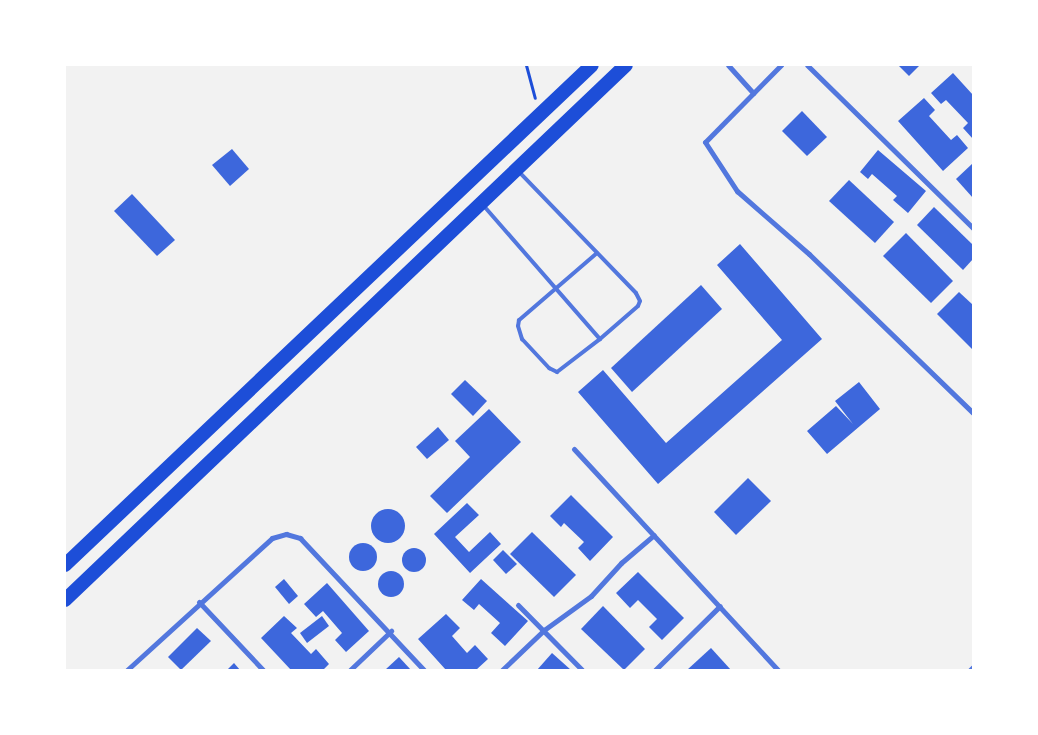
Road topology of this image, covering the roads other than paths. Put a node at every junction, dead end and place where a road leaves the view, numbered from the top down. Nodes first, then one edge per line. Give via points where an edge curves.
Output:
1 (592, 65) edge
2 (626, 65) edge
3 (728, 65) edge
4 (781, 65) edge
5 (807, 65) edge
6 (754, 93) junction
7 (516, 169) junction
8 (481, 203) junction
9 (973, 228) edge
10 (597, 253) junction
11 (556, 288) junction
12 (600, 339) junction
13 (973, 413) edge
14 (574, 448) dead end
15 (654, 535) junction
16 (65, 565) edge
17 (65, 600) edge
18 (199, 602) junction
19 (518, 605) dead end
20 (720, 606) junction
21 (544, 630) junction
22 (391, 631) junction
23 (973, 667) edge
24 (127, 670) edge
25 (263, 670) edge
26 (350, 670) edge
27 (424, 670) edge
28 (502, 670) edge
29 (582, 670) edge
30 (655, 670) edge
31 (778, 670) edge
32 (970, 670) edge

1 - 16 highway
2 - 7 highway
3 - 6 street
4 - 6 street
5 - 9 street
6 - 13 street via 705,142 737,191 809,254
7 - 8 highway
7 - 10 lane
8 - 11 lane
8 - 17 highway
10 - 11 lane
10 - 12 lane via 640,300 638,306
11 - 12 lane
11 - 12 lane via 519,320 522,339 549,368 557,372
14 - 15 street
15 - 20 street
15 - 21 street via 621,563 591,596
18 - 22 street via 272,538 286,534 300,538
18 - 24 street
18 - 25 street
19 - 21 street
20 - 30 street
20 - 31 street
21 - 28 street
21 - 29 street
22 - 26 street
22 - 27 street
23 - 32 street

